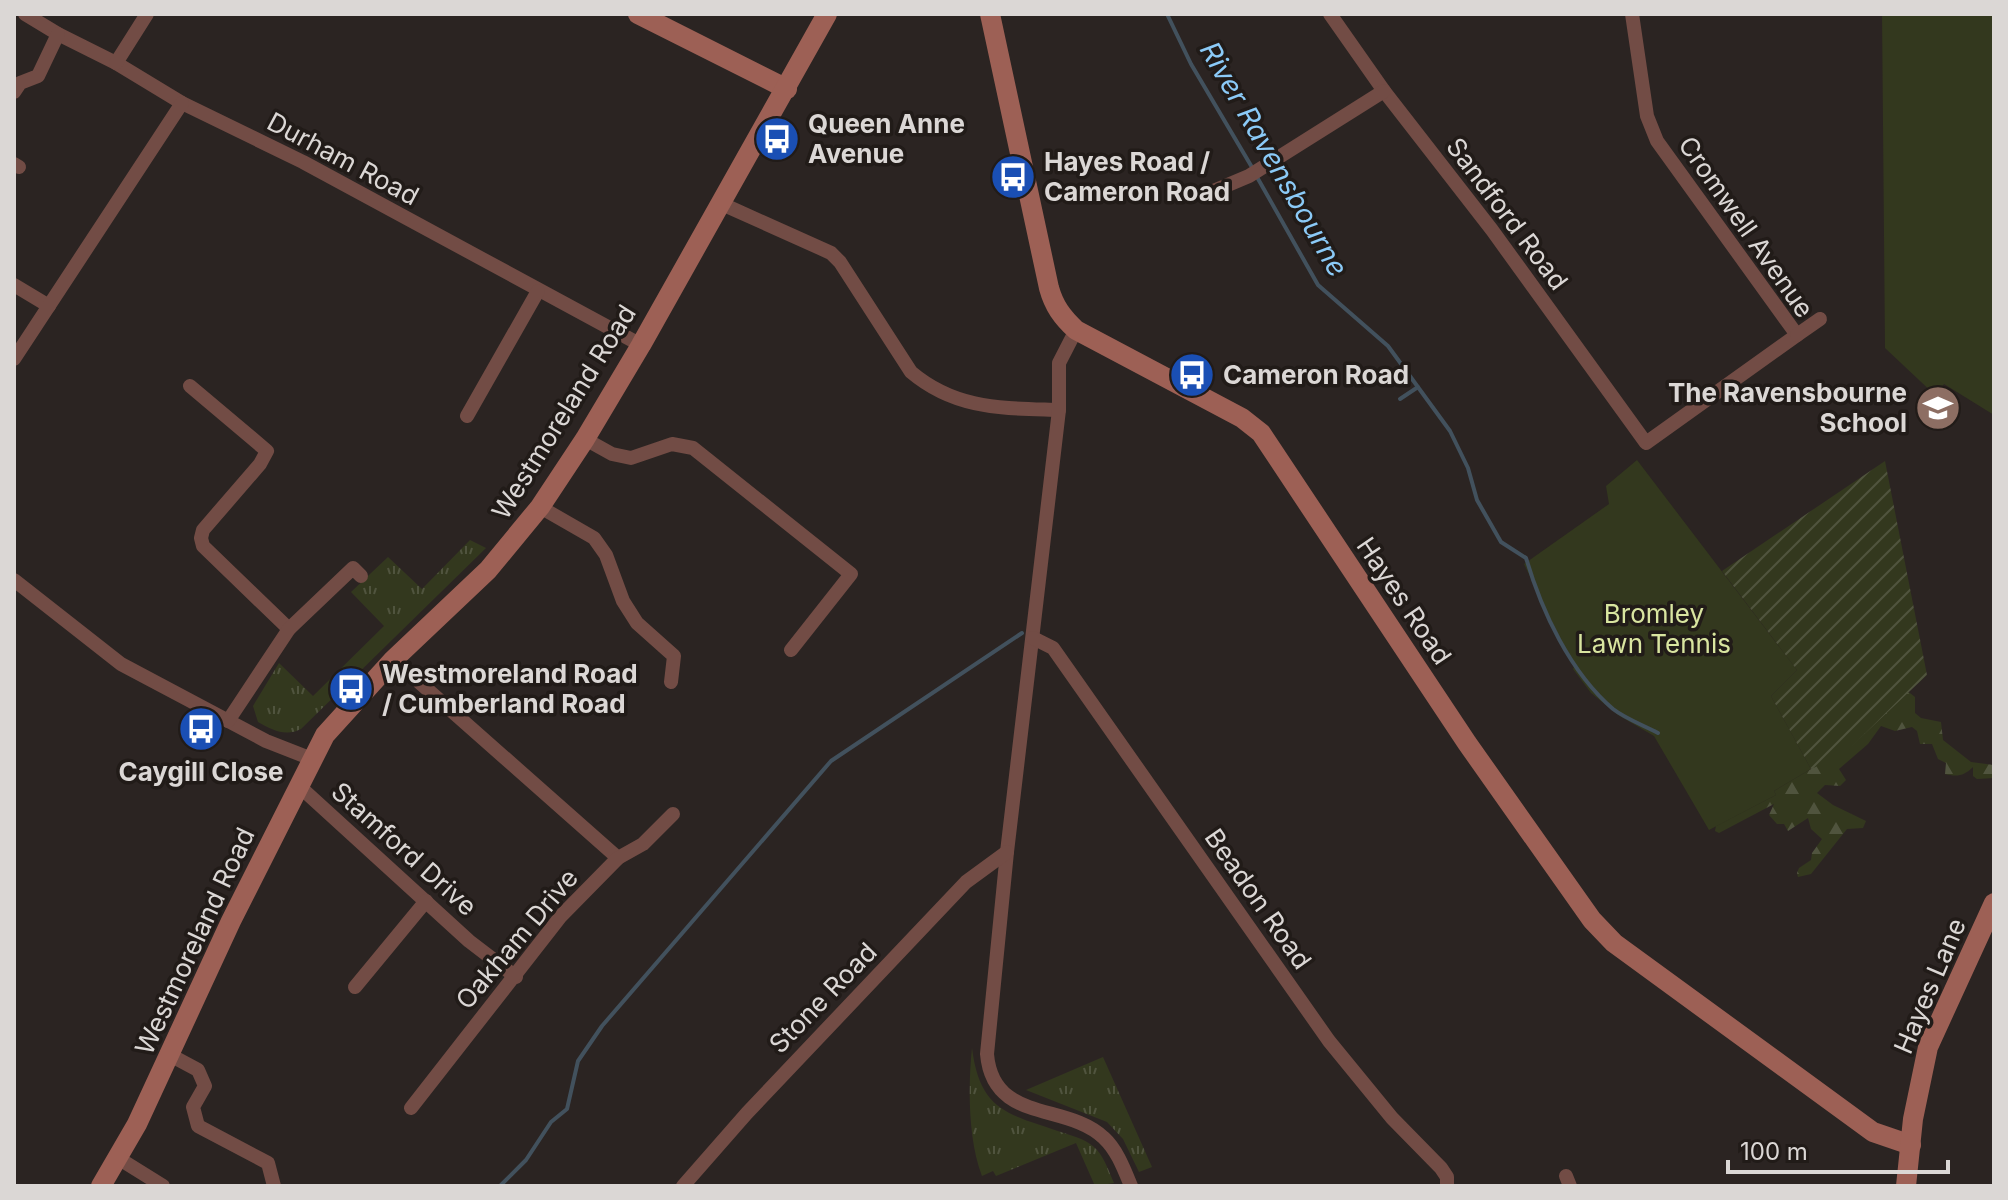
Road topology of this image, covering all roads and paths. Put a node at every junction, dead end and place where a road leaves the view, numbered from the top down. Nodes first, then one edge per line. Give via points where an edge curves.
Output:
1 (25, 14) edge
2 (147, 14) edge
3 (638, 14) edge
4 (827, 14) edge
5 (990, 14) edge
6 (1330, 14) edge
7 (1632, 14) edge
8 (58, 34) junction
9 (116, 63) junction
10 (787, 89) junction
11 (1384, 91) junction
12 (14, 92) edge
13 (182, 103) junction
14 (1204, 195) dead end
15 (722, 204) junction
16 (14, 285) edge
17 (538, 291) junction
18 (49, 306) junction
19 (1820, 319) dead end
20 (1076, 330) junction
21 (1797, 335) junction
22 (641, 345) junction
23 (14, 359) edge
24 (190, 386) dead end
25 (1059, 410) junction
26 (467, 416) dead end
27 (585, 439) junction
28 (1646, 443) joint
29 (540, 507) junction
30 (361, 576) dead end
31 (14, 580) edge
32 (289, 629) junction
33 (1033, 638) junction
34 (791, 650) dead end
35 (419, 682) dead end
36 (671, 682) dead end
37 (228, 721) junction
38 (312, 759) junction
39 (299, 786) junction
40 (673, 814) dead end
41 (1007, 852) junction
42 (618, 858) junction
43 (426, 901) junction
44 (1994, 903) edge
45 (516, 977) junction
46 (355, 987) dead end
47 (170, 1055) junction
48 (411, 1108) dead end
49 (1911, 1145) junction
50 (118, 1158) junction
51 (101, 1186) edge
52 (163, 1186) edge
53 (274, 1186) edge
54 (683, 1186) edge
55 (1131, 1186) edge
56 (1447, 1186) edge
57 (1906, 1186) edge

1 - 8 street, Durham Road
2 - 9 street
3 - 10 main road
4 - 10 main road, Westmoreland Road
5 - 20 main road, Hayes Road via 1049,288 1054,304
6 - 11 street, Sandford Road
7 - 21 street, Cromwell Avenue via 1647,116 1657,141
8 - 9 street, Durham Road
8 - 12 street via 38,76 20,83
9 - 13 street, Durham Road
10 - 15 main road, Westmoreland Road
11 - 14 street via 1255,172
11 - 28 street, Sandford Road
13 - 17 street, Durham Road via 303,162
13 - 18 street
15 - 22 main road, Westmoreland Road
15 - 25 street via 831,253 911,372 926,385 974,405
16 - 18 street
17 - 22 street, Durham Road
17 - 26 street
18 - 23 street
19 - 21 street
20 - 25 street via 1059,363
20 - 49 main road, Hayes Road via 1261,433 1467,743 1592,920 1614,943 1873,1132
21 - 28 street, Cromwell Avenue
22 - 27 main road, Westmoreland Road
24 - 32 street via 267,451 203,530 203,546
25 - 33 street
27 - 29 main road, Westmoreland Road
27 - 34 street via 631,458 672,444 693,448 851,574
29 - 36 street via 594,538 637,623 674,656
29 - 38 main road, Westmoreland Road via 488,570 337,721
30 - 32 street via 353,568
31 - 37 street via 121,664
32 - 37 street
33 - 41 street
33 - 56 street, Beadon Road via 1053,648 1329,1041 1441,1168
35 - 42 street
37 - 38 street
38 - 39 main road, Westmoreland Road
39 - 43 street, Stamford Drive
39 - 47 main road, Westmoreland Road
40 - 42 street, Oakham Drive via 643,844
41 - 54 street, Stone Road via 966,882
41 - 55 street via 987,1054 990,1074 1022,1105 1089,1127 1104,1138
42 - 45 street, Oakham Drive via 561,916
43 - 45 street, Stamford Drive
43 - 46 street
44 - 49 main road, Hayes Lane via 1928,1047
45 - 48 street, Oakham Drive
47 - 50 main road, Westmoreland Road
47 - 53 street via 198,1070 205,1086 193,1107 198,1126 268,1163
49 - 57 main road, Hayes Lane
50 - 51 main road, Westmoreland Road
50 - 52 street

